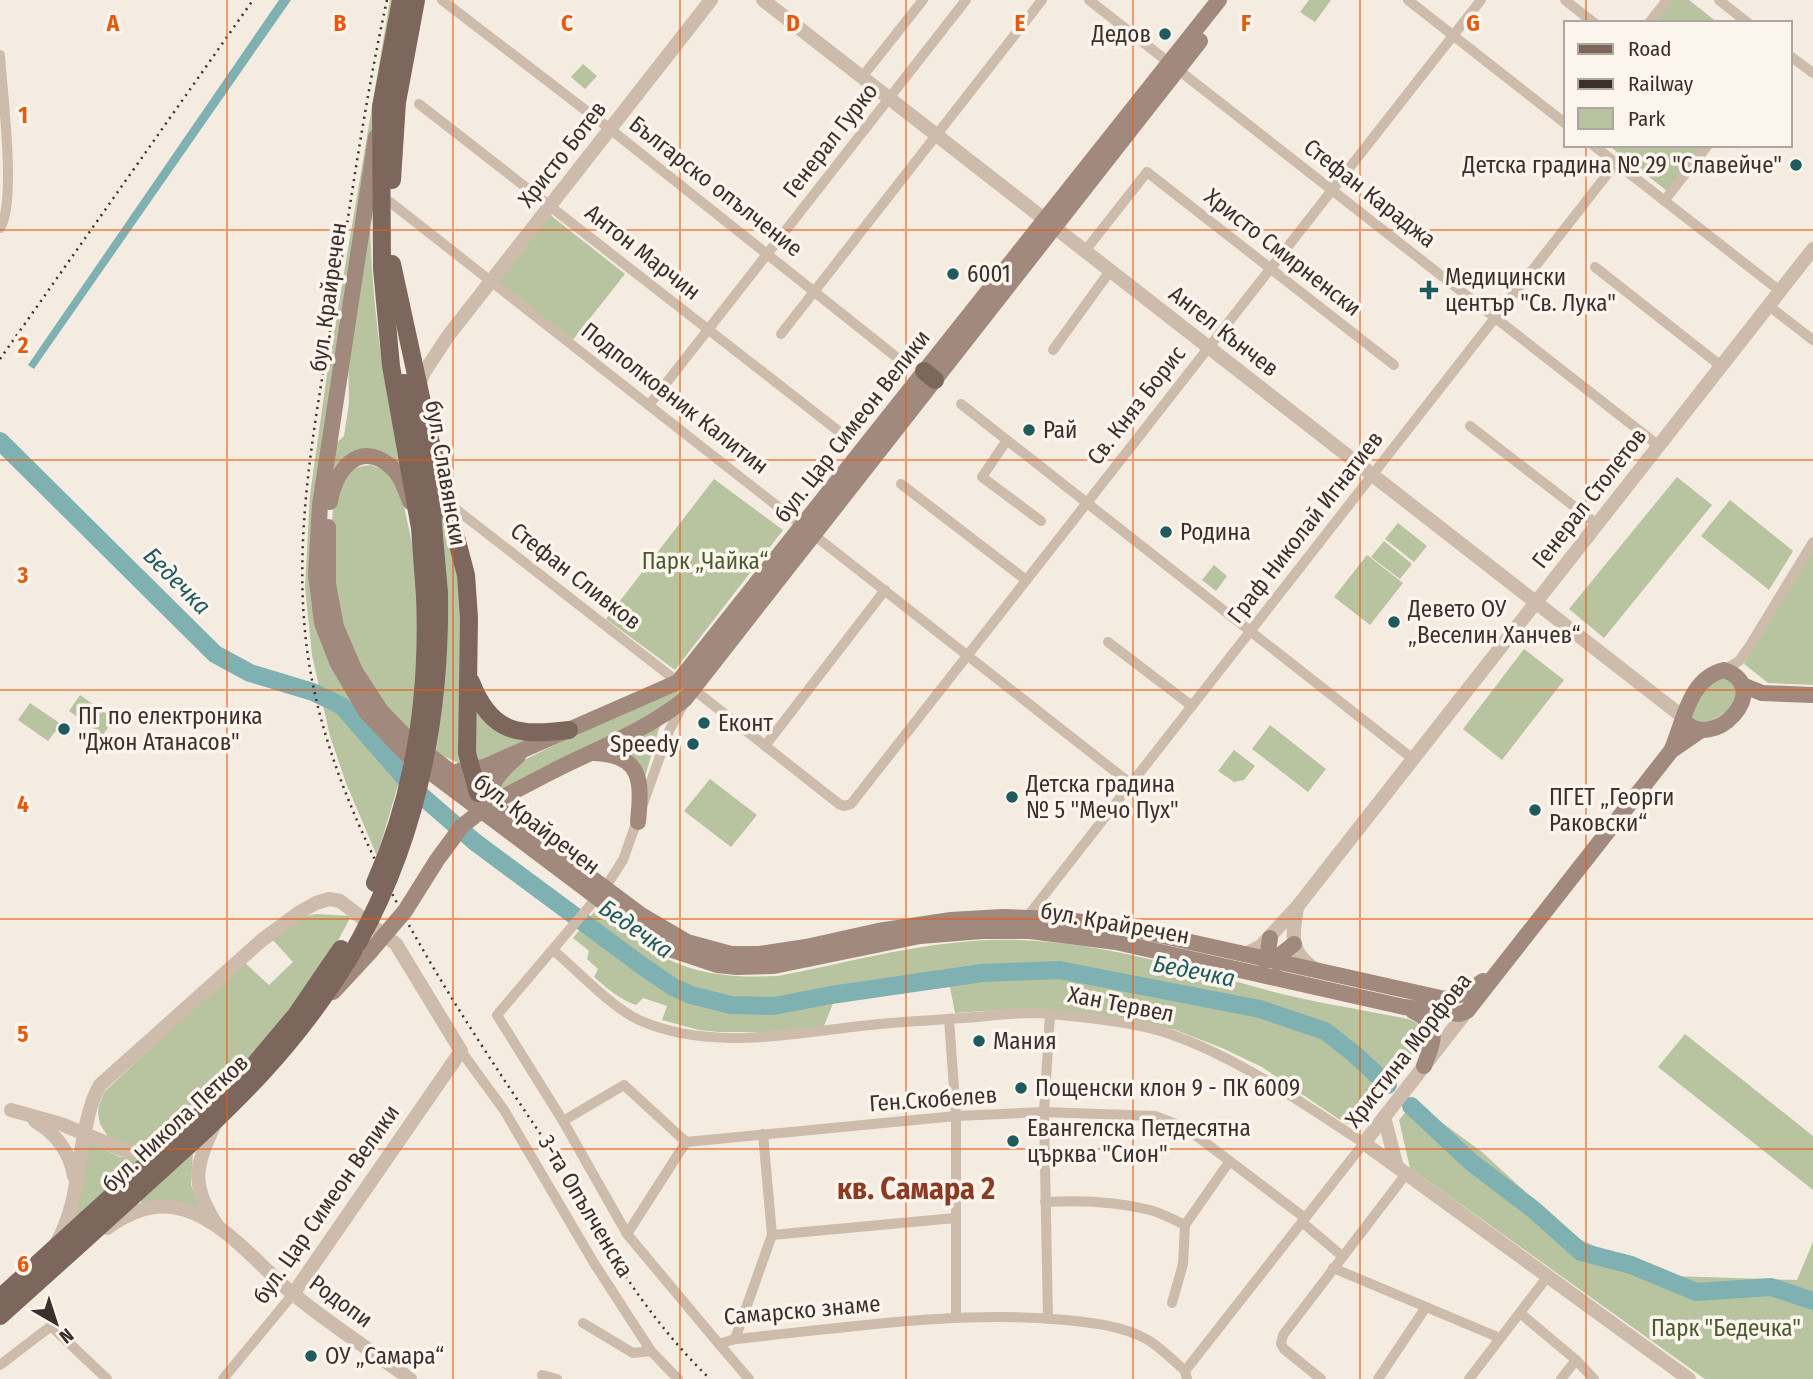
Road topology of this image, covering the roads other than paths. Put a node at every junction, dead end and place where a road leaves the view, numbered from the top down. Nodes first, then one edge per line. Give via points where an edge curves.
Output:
1 (401, 0) edge
2 (416, 0) edge
3 (442, 0) edge
4 (712, 0) edge
5 (763, 0) edge
6 (923, 0) edge
7 (966, 0) edge
8 (1042, 0) edge
9 (1089, 0) edge
10 (1219, 0) edge
11 (1232, 0) edge
12 (1408, 0) edge
13 (1481, 0) edge
14 (1565, 0) edge
15 (1667, 0) edge
16 (1719, 0) edge
17 (1740, 0) edge
18 (1732, 10) junction
19 (1591, 21) edge
20 (1651, 21) edge
21 (1746, 21) edge
22 (1453, 35) junction
23 (0, 55) edge
24 (1792, 57) edge
25 (1173, 66) junction
26 (1813, 73) edge
27 (862, 77) junction
28 (889, 98) junction
29 (419, 104) dead end
30 (381, 107) junction
31 (1564, 122) edge
32 (610, 129) junction
33 (936, 135) junction
34 (1596, 147) edge
35 (1706, 147) edge
36 (1616, 163) junction
37 (1332, 190) junction
38 (1664, 201) junction
39 (390, 202) junction
40 (550, 206) junction
41 (1049, 223) junction
42 (0, 228) edge
43 (1813, 249) edge
44 (1085, 251) junction
45 (768, 253) junction
46 (391, 261) junction
47 (1270, 268) junction
48 (1595, 268) dead end
49 (1110, 271) junction
50 (491, 281) junction
51 (815, 291) junction
52 (1780, 291) junction
53 (1769, 306) junction
54 (1495, 318) junction
55 (708, 330) junction
56 (781, 334) dead end
57 (448, 335) junction
58 (1813, 340) edge
59 (410, 344) junction
60 (1208, 348) junction
61 (1053, 350) dead end
62 (895, 356) dead end
63 (1394, 365) dead end
64 (1721, 366) junction
65 (419, 387) junction
66 (961, 404) dead end
67 (649, 405) junction
68 (1470, 426) dead end
69 (841, 433) dead end
70 (1007, 440) junction
71 (1659, 446) junction
72 (1372, 475) junction
73 (901, 484) dead end
74 (447, 503) junction
75 (1087, 503) junction
76 (1041, 521) dead end
77 (1597, 524) junction
78 (420, 528) junction
79 (808, 530) junction
80 (1813, 542) edge
81 (1026, 580) junction
82 (885, 590) junction
83 (432, 594) junction
84 (1535, 603) junction
85 (1250, 631) junction
86 (1108, 642) dead end
87 (1749, 647) junction
88 (967, 655) junction
89 (1724, 670) junction
90 (469, 677) junction
91 (1741, 684) junction
92 (687, 688) junction
93 (1774, 694) junction
94 (1813, 695) edge
95 (1692, 696) junction
96 (1657, 698) junction
97 (1192, 706) junction
98 (1740, 708) junction
99 (1683, 719) junction
100 (569, 730) junction
101 (1700, 731) junction
102 (535, 744) junction
103 (765, 746) junction
104 (1671, 751) junction
105 (590, 753) junction
106 (1413, 759) junction
107 (444, 767) junction
108 (470, 771) junction
109 (1131, 784) junction
110 (483, 796) junction
111 (850, 804) joint
112 (492, 820) junction
113 (638, 822) junction
114 (601, 892) junction
115 (1297, 907) junction
116 (1027, 917) junction
117 (1270, 938) junction
118 (359, 944) junction
119 (1294, 944) junction
120 (552, 950) junction
121 (1510, 956) junction
122 (1272, 960) junction
123 (1240, 962) junction
124 (1315, 978) junction
125 (1440, 998) junction
126 (1404, 1007) junction
127 (1050, 1014) junction
128 (497, 1015) joint
129 (1457, 1018) junction
130 (949, 1019) junction
131 (461, 1051) junction
132 (1424, 1066) junction
133 (111, 1075) junction
134 (1044, 1112) junction
135 (1386, 1114) junction
136 (212, 1115) junction
137 (956, 1116) junction
138 (563, 1121) junction
139 (84, 1133) junction
140 (763, 1134) junction
141 (686, 1142) junction
142 (1364, 1143) junction
143 (113, 1147) junction
144 (1229, 1161) junction
145 (1401, 1171) junction
146 (75, 1187) junction
147 (1045, 1202) junction
148 (955, 1218) junction
149 (1303, 1220) junction
150 (1185, 1225) junction
151 (217, 1226) junction
152 (627, 1234) junction
153 (772, 1236) junction
154 (56, 1256) junction
155 (1342, 1256) junction
156 (1333, 1268) junction
157 (1548, 1276) junction
158 (293, 1294) junction
159 (0, 1298) edge
160 (1172, 1303) dead end
161 (1426, 1307) junction
162 (1520, 1313) junction
163 (0, 1316) edge
164 (956, 1317) junction
165 (1048, 1319) junction
166 (583, 1323) dead end
167 (1500, 1338) junction
168 (735, 1339) junction
169 (719, 1344) junction
170 (651, 1351) junction
171 (1576, 1360) junction
172 (0, 1365) edge
173 (542, 1375) dead end
174 (1186, 1375) edge
175 (107, 1379) edge
176 (223, 1379) edge
177 (409, 1379) edge
178 (557, 1379) edge
179 (678, 1379) edge
180 (749, 1379) edge
181 (1321, 1379) edge
182 (1378, 1379) edge
183 (1469, 1379) edge
184 (1562, 1379) edge
185 (1594, 1379) edge
186 (1689, 1379) edge

1 - 30 main road, бул. Славянски
2 - 39 main road, бул. Славянски via 397,102
3 - 32 street, Българско опълчение
4 - 32 street, Христо Ботев
5 - 27 street, Ангел Кънчев
6 - 27 street
7 - 28 street, Генерал Гурко
8 - 33 street
9 - 25 street, Стефан Караджа
10 - 25 main road, бул. Цар Симеон Велики
11 - 25 main road, бул. Цар Симеон Велики
12 - 22 street
13 - 22 street, Св. Княз Борис
14 - 19 street
15 - 20 street
16 - 18 street
17 - 18 street
18 - 21 street
22 - 31 street
22 - 37 street, Св. Княз Борис
23 - 42 street via 8,182 8,208
24 - 26 street
25 - 37 street, Стефан Караджа
25 - 41 main road, бул. Цар Симеон Велики
27 - 28 street, Ангел Кънчев
28 - 33 street, Ангел Кънчев
28 - 45 street, Генерал Гурко
29 - 40 street, Антон Марчин
30 - 78 main road, бул. Славянски via 382,269 391,366
30 - 112 main road, бул. Крайречен via 320,505 317,596 329,645 366,712 406,754
32 - 40 street, Христо Ботев
32 - 45 street, Българско опълчение
33 - 41 street, Ангел Кънчев
33 - 51 street
34 - 36 street
35 - 38 street
36 - 38 street
36 - 54 street, Граф Николай Игнатиев
37 - 47 street, Св. Княз Борис
37 - 54 street, Стефан Караджа
38 - 52 street
39 - 46 main road, бул. Славянски
39 - 50 street, Подполковник Калитин
40 - 50 street, Христо Ботев
40 - 55 street, Антон Марчин
41 - 44 street, Ангел Кънчев
41 - 79 main road, бул. Цар Симеон Велики
43 - 52 street, Генерал Столетов
44 - 47 street, Христо Смирненски via 1147,172
44 - 49 street, Ангел Кънчев
45 - 51 street, Българско опълчение
45 - 55 street, Генерал Гурко
46 - 59 main road
46 - 83 main road, бул. Славянски via 403,374 432,513
47 - 60 street, Св. Княз Борис
47 - 63 street, Христо Смирненски
48 - 64 street
49 - 60 street, Ангел Кънчев
49 - 61 street
50 - 57 street, Христо Ботев
50 - 67 street, Подполковник Калитин
51 - 56 street
51 - 62 street, Българско опълчение
52 - 53 street, Генерал Столетов
53 - 58 street
53 - 64 street, Генерал Столетов
54 - 71 street, Стефан Караджа
54 - 72 street, Граф Николай Игнатиев
55 - 67 street, Генерал Гурко
55 - 69 street, Антон Марчин
57 - 59 street, Христо Ботев via 428,351
57 - 65 street, Христо Ботев
59 - 65 main road
60 - 72 street, Ангел Кънчев
60 - 75 street, Св. Княз Борис
64 - 71 street, Генерал Столетов
65 - 74 main road
66 - 70 street
67 - 79 street, Подполковник Калитин
68 - 77 street
70 - 75 street
70 - 76 street via 982,477
71 - 77 street, Генерал Столетов
72 - 84 street, Ангел Кънчев
72 - 85 street, Граф Николай Игнатиев
73 - 81 street
74 - 90 main road via 466,575
74 - 92 street, Стефан Сливков
75 - 81 street, Св. Княз Борис
75 - 85 street
77 - 84 street, Генерал Столетов
78 - 83 main road, бул. Славянски
78 - 107 main road, бул. Крайречен via 404,485 390,465 369,456 357,459 337,475 328,520 327,565 336,627 374,701 406,737
79 - 82 street, Подполковник Калитин
79 - 92 main road, бул. Цар Симеон Велики
80 - 87 street
81 - 88 street, Св. Княз Борис
82 - 88 street, Подполковник Калитин
82 - 103 street
83 - 118 main road, бул. Славянски, bridge via 438,670 422,779 391,877
84 - 96 street, Ангел Кънчев
84 - 106 street, Генерал Столетов
85 - 97 street, Граф Николай Игнатиев
85 - 106 street
86 - 97 street
87 - 89 street via 1739,661
87 - 91 street
88 - 109 street, Подполковник Калитин
88 - 111 street, Св. Княз Борис
89 - 91 main road
89 - 95 main road via 1706,678
90 - 100 main road via 485,710 509,729
90 - 108 main road
91 - 93 main road
91 - 98 main road
92 - 100 main road, бул. Цар Симеон Велики
92 - 103 street, Стефан Сливков
92 - 105 main road, бул. Цар Симеон Велики via 661,717
92 - 113 street, бул. Цар Симеон Велики
93 - 94 main road
93 - 98 main road
95 - 96 street via 1676,702
95 - 99 main road
96 - 99 street, Ангел Кънчев
97 - 109 street, Граф Николай Игнатиев
98 - 101 main road via 1718,726
99 - 101 main road
99 - 104 main road, Христина Морфова
100 - 102 main road, бул. Цар Симеон Велики
101 - 104 main road, Христина Морфова
102 - 108 main road, бул. Цар Симеон Велики
102 - 110 main road via 501,772
103 - 111 street, Стефан Сливков via 839,804
104 - 121 main road, Христина Морфова
105 - 113 main road via 615,755 635,770 640,785
105 - 118 main road, бул. Цар Симеон Велики, bridge via 490,804 462,827 405,911
106 - 115 street, Генерал Столетов
107 - 108 main road, бул. Цар Симеон Велики
107 - 110 main road, бул. Крайречен
108 - 110 main road
109 - 116 street, Граф Николай Игнатиев
110 - 112 main road
110 - 114 main road, бул. Крайречен
112 - 114 main road, бул. Крайречен
113 - 114 street, бул. Цар Симеон Велики via 624,860
114 - 116 main road, бул. Крайречен via 674,936 731,954 776,953 951,920
114 - 120 street, бул. Цар Симеон Велики
114 - 123 main road, бул. Крайречен via 647,935 673,950 727,966 774,966 920,936 1009,930 1086,937
115 - 117 street, Генерал Столетов
115 - 119 street
116 - 123 main road, бул. Крайречен via 1121,927
117 - 122 main road via 1267,950
117 - 123 street, Генерал Столетов
118 - 136 main road, бул. Никола Петков
118 - 136 main road, бул. Никола Петков via 311,1018 262,1076
119 - 122 main road
119 - 124 street
120 - 128 street, бул. Цар Симеон Велики
120 - 130 street, Хан Тервел via 621,1009 676,1032 775,1035
121 - 125 main road, бул. Крайречен via 1472,990
121 - 129 main road, Христина Морфова
122 - 123 main road
122 - 124 main road
123 - 124 main road, бул. Крайречен
124 - 125 main road, бул. Крайречен
124 - 126 main road, бул. Крайречен
125 - 129 main road
126 - 129 main road, бул. Крайречен
126 - 132 main road via 1425,1018 1433,1031
127 - 130 street, Хан Тервел
127 - 134 street
127 - 142 street, Хан Тервел via 1167,1033 1208,1049 1269,1081
128 - 138 street, Самарско знаме
129 - 132 street, Христина Морфова
130 - 137 street
131 - 133 street via 396,944 354,909 329,899 300,912 262,940
131 - 158 street, бул. Цар Симеон Велики
131 - 170 street, 3-та Опълченска via 504,1110
132 - 135 street, Христина Морфова
133 - 139 street via 95,1095
133 - 143 street via 99,1096 96,1119
134 - 137 street, Ген.Скобелев
134 - 144 street, Ген.Скобелев via 1155,1116 1186,1128
134 - 147 street
135 - 142 street, Христина Морфова
135 - 145 street
136 - 143 street via 146,1150
136 - 151 street, Родопи via 197,1178 202,1200
136 - 154 main road, бул. Никола Петков
137 - 140 street, Ген.Скобелев
137 - 148 street
138 - 141 street via 624,1085
138 - 152 street, Самарско знаме
139 - 143 street
139 - 146 street
139 - 146 street via 11,1110 53,1135 69,1160
140 - 141 street, Ген.Скобелев
140 - 153 street
141 - 152 street
142 - 145 street, Хан Тервел
142 - 149 street, Христина Морфова
144 - 149 street, Ген.Скобелев
144 - 150 street
145 - 155 street
145 - 157 street, Хан Тервел
146 - 154 street
147 - 150 street via 1113,1203 1152,1210
147 - 165 street
148 - 153 street
148 - 164 street
149 - 155 street, Ген.Скобелев
149 - 174 street, Христина Морфова
150 - 160 street via 1183,1265
151 - 154 street, Родопи via 181,1209 143,1209
151 - 158 street, Родопи
152 - 169 street, Самарско знаме
153 - 168 street
154 - 159 main road, бул. Никола Петков
154 - 163 main road, бул. Никола Петков
155 - 156 street
156 - 161 street
156 - 181 street via 1281,1339 1284,1349
157 - 162 street
157 - 186 street, Хан Тервел
158 - 176 street, бул. Цар Симеон Велики
158 - 177 street, Родопи
161 - 167 street
161 - 182 street
162 - 167 street
162 - 171 street
164 - 165 street, Самарско знаме
164 - 168 street, Самарско знаме
165 - 174 street, Самарско знаме via 1105,1324 1135,1335 1149,1341
166 - 170 street via 633,1353
167 - 183 street
168 - 169 street, Самарско знаме
169 - 180 street
170 - 179 street, 3-та Опълченска
171 - 184 street
171 - 185 street
172 - 175 street via 51,1326
173 - 178 street

